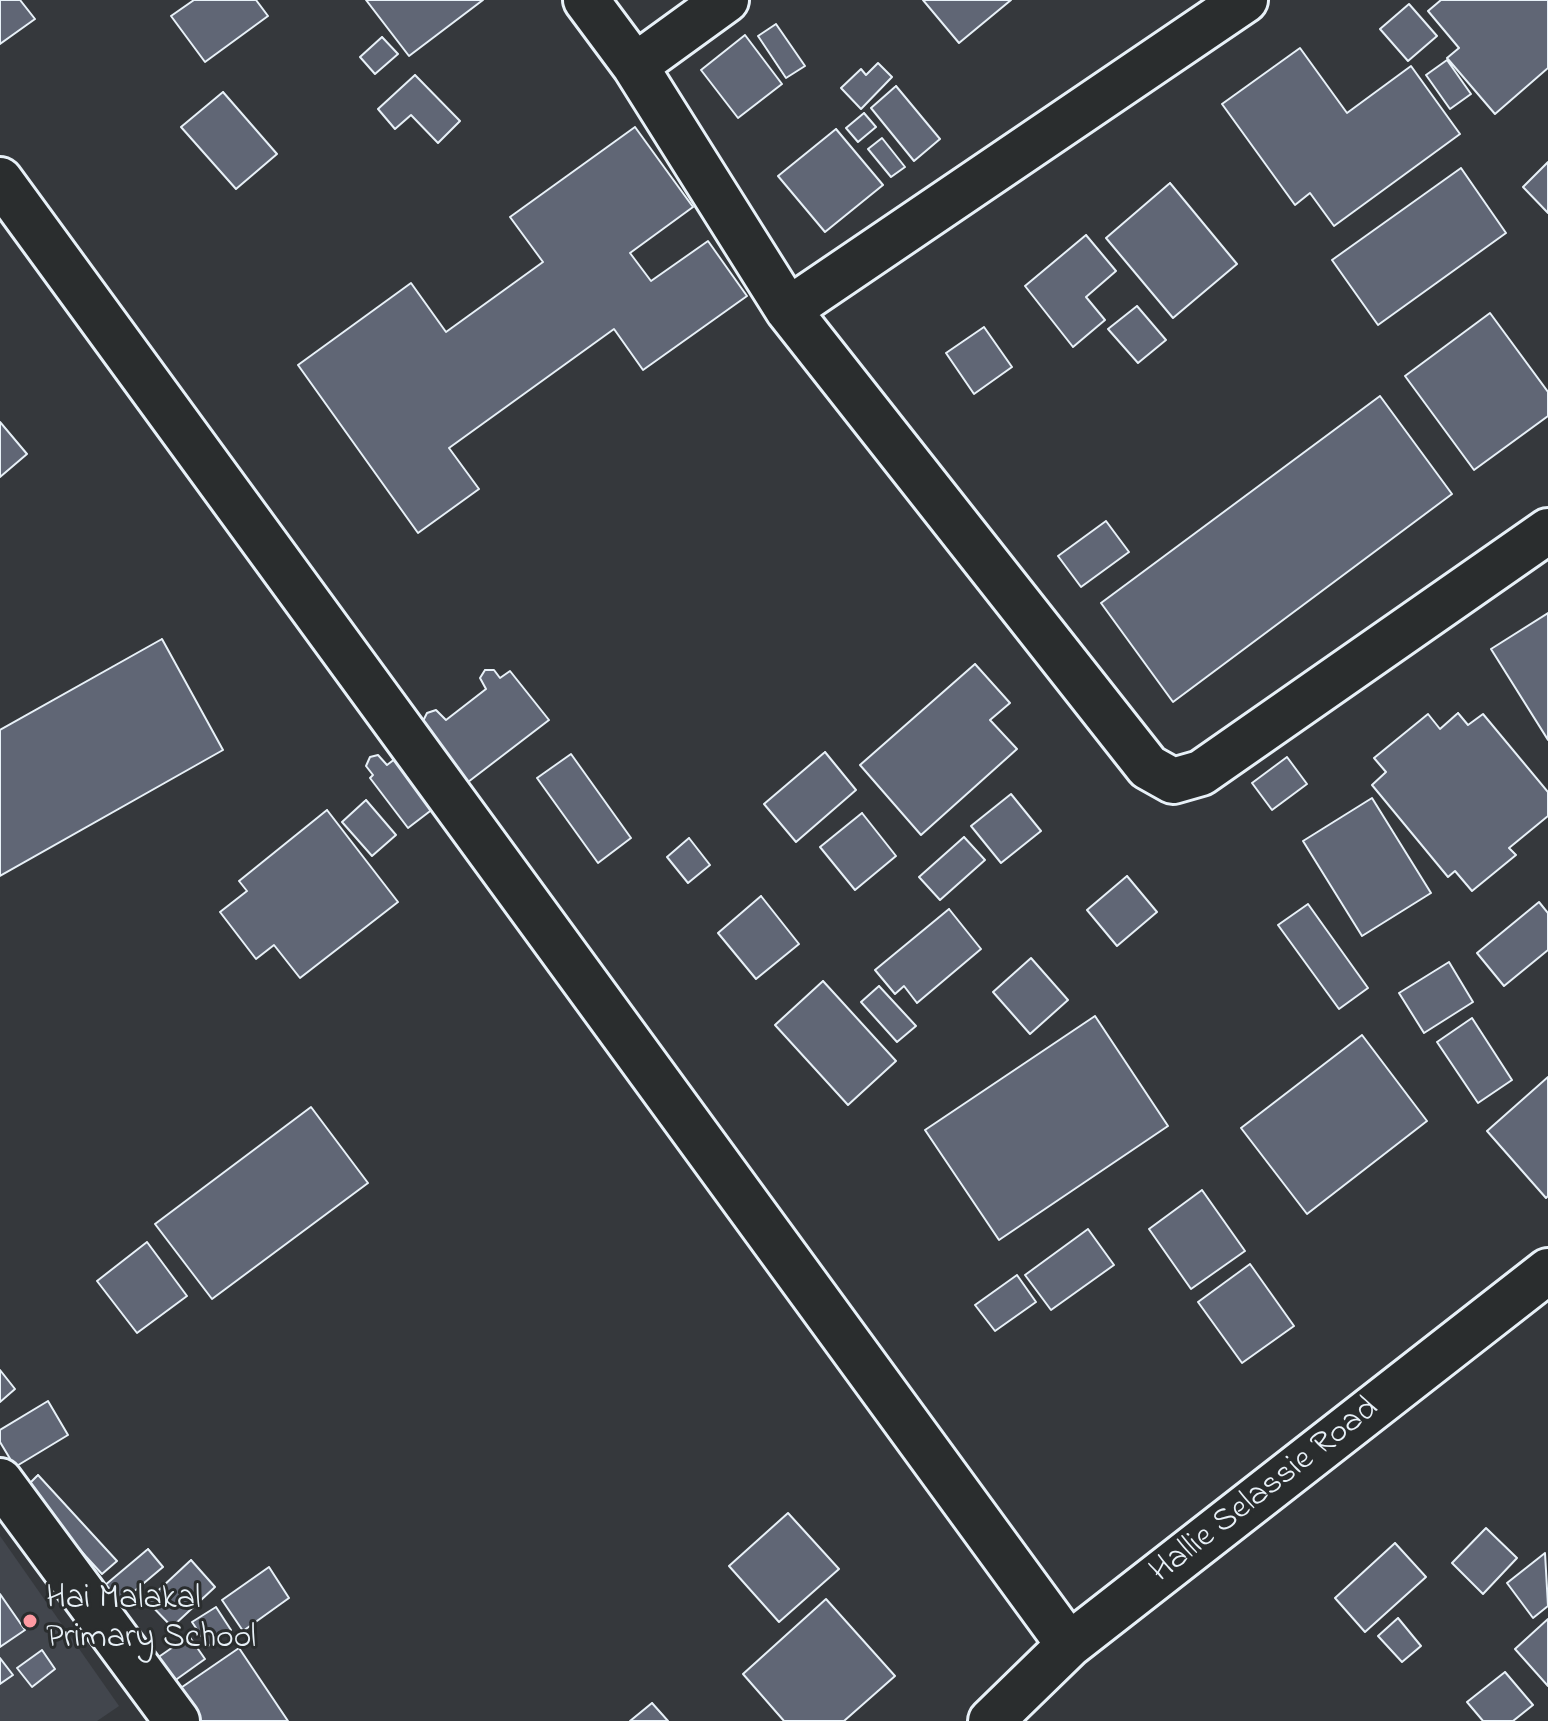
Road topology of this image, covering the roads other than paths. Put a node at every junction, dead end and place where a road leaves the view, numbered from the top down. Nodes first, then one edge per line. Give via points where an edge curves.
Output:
1 (586, 0) edge
2 (726, 0) edge
3 (1245, 0) edge
4 (635, 66) junction
5 (0, 180) edge
6 (788, 310) junction
7 (1548, 531) edge
8 (1548, 1271) edge
9 (0, 1481) edge
10 (1069, 1645) junction
11 (177, 1721) edge
12 (991, 1721) edge

1 - 4 street
2 - 4 street
3 - 6 street
4 - 6 street
5 - 10 street
6 - 7 street via 1148,767 1173,781 1201,773
8 - 10 street, Hallie Selassie Road
9 - 11 street
10 - 12 street, Hallie Selassie Road

